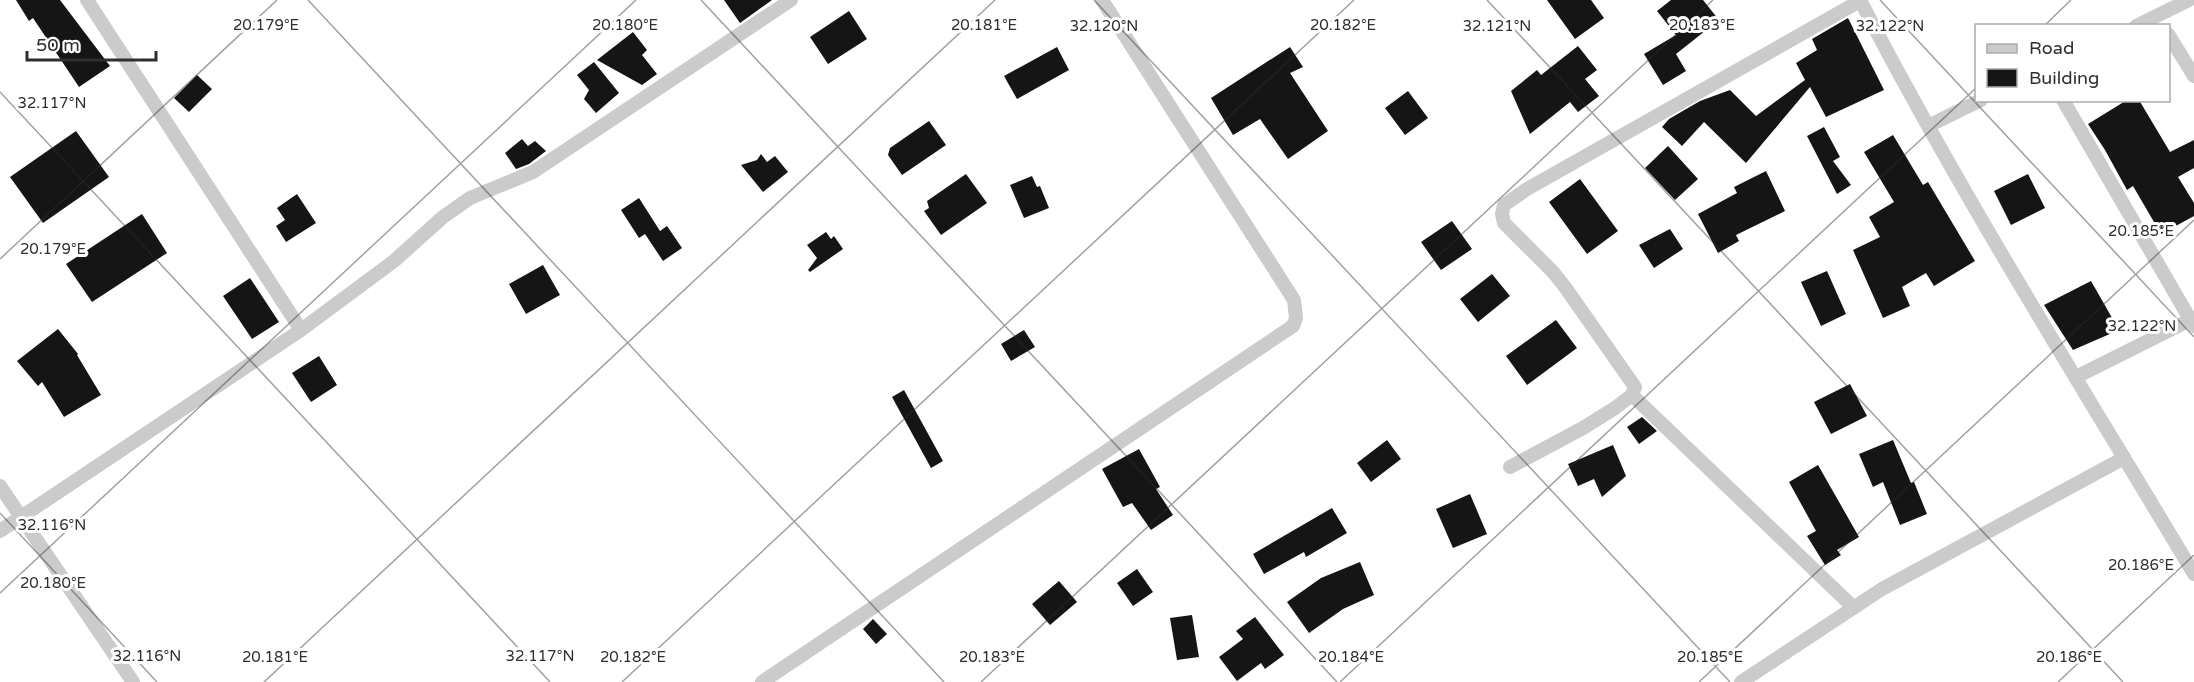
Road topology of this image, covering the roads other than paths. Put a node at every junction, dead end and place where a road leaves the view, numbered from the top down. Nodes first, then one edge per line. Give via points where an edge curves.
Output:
1 (87, 0) edge
2 (791, 0) edge
3 (1102, 0) edge
4 (2189, 0) edge
5 (1860, 1) edge
6 (2160, 21) edge
7 (2170, 36) edge
8 (2194, 75) edge
9 (1977, 102) edge
10 (2064, 102) edge
11 (1928, 126) junction
12 (2193, 321) edge
13 (302, 330) junction
14 (2076, 377) junction
15 (1632, 395) junction
16 (2124, 458) junction
17 (1510, 467) dead end
18 (0, 486) edge
19 (22, 517) junction
20 (0, 531) edge
21 (2194, 574) edge
22 (1853, 607) junction
23 (133, 682) edge
24 (762, 682) edge
25 (1742, 682) edge

1 - 13 street
2 - 13 street via 533,172 470,198
3 - 24 street via 1294,300 1293,326
4 - 6 street
5 - 11 street
5 - 15 street via 1504,205 1504,223 1565,287 1633,381
7 - 8 street
9 - 11 street
10 - 12 street
11 - 14 street
12 - 14 street
13 - 19 street
14 - 16 street
15 - 17 street via 1583,428
15 - 22 street
16 - 21 street
16 - 22 street
18 - 19 street
19 - 20 street
19 - 23 street
22 - 25 street

